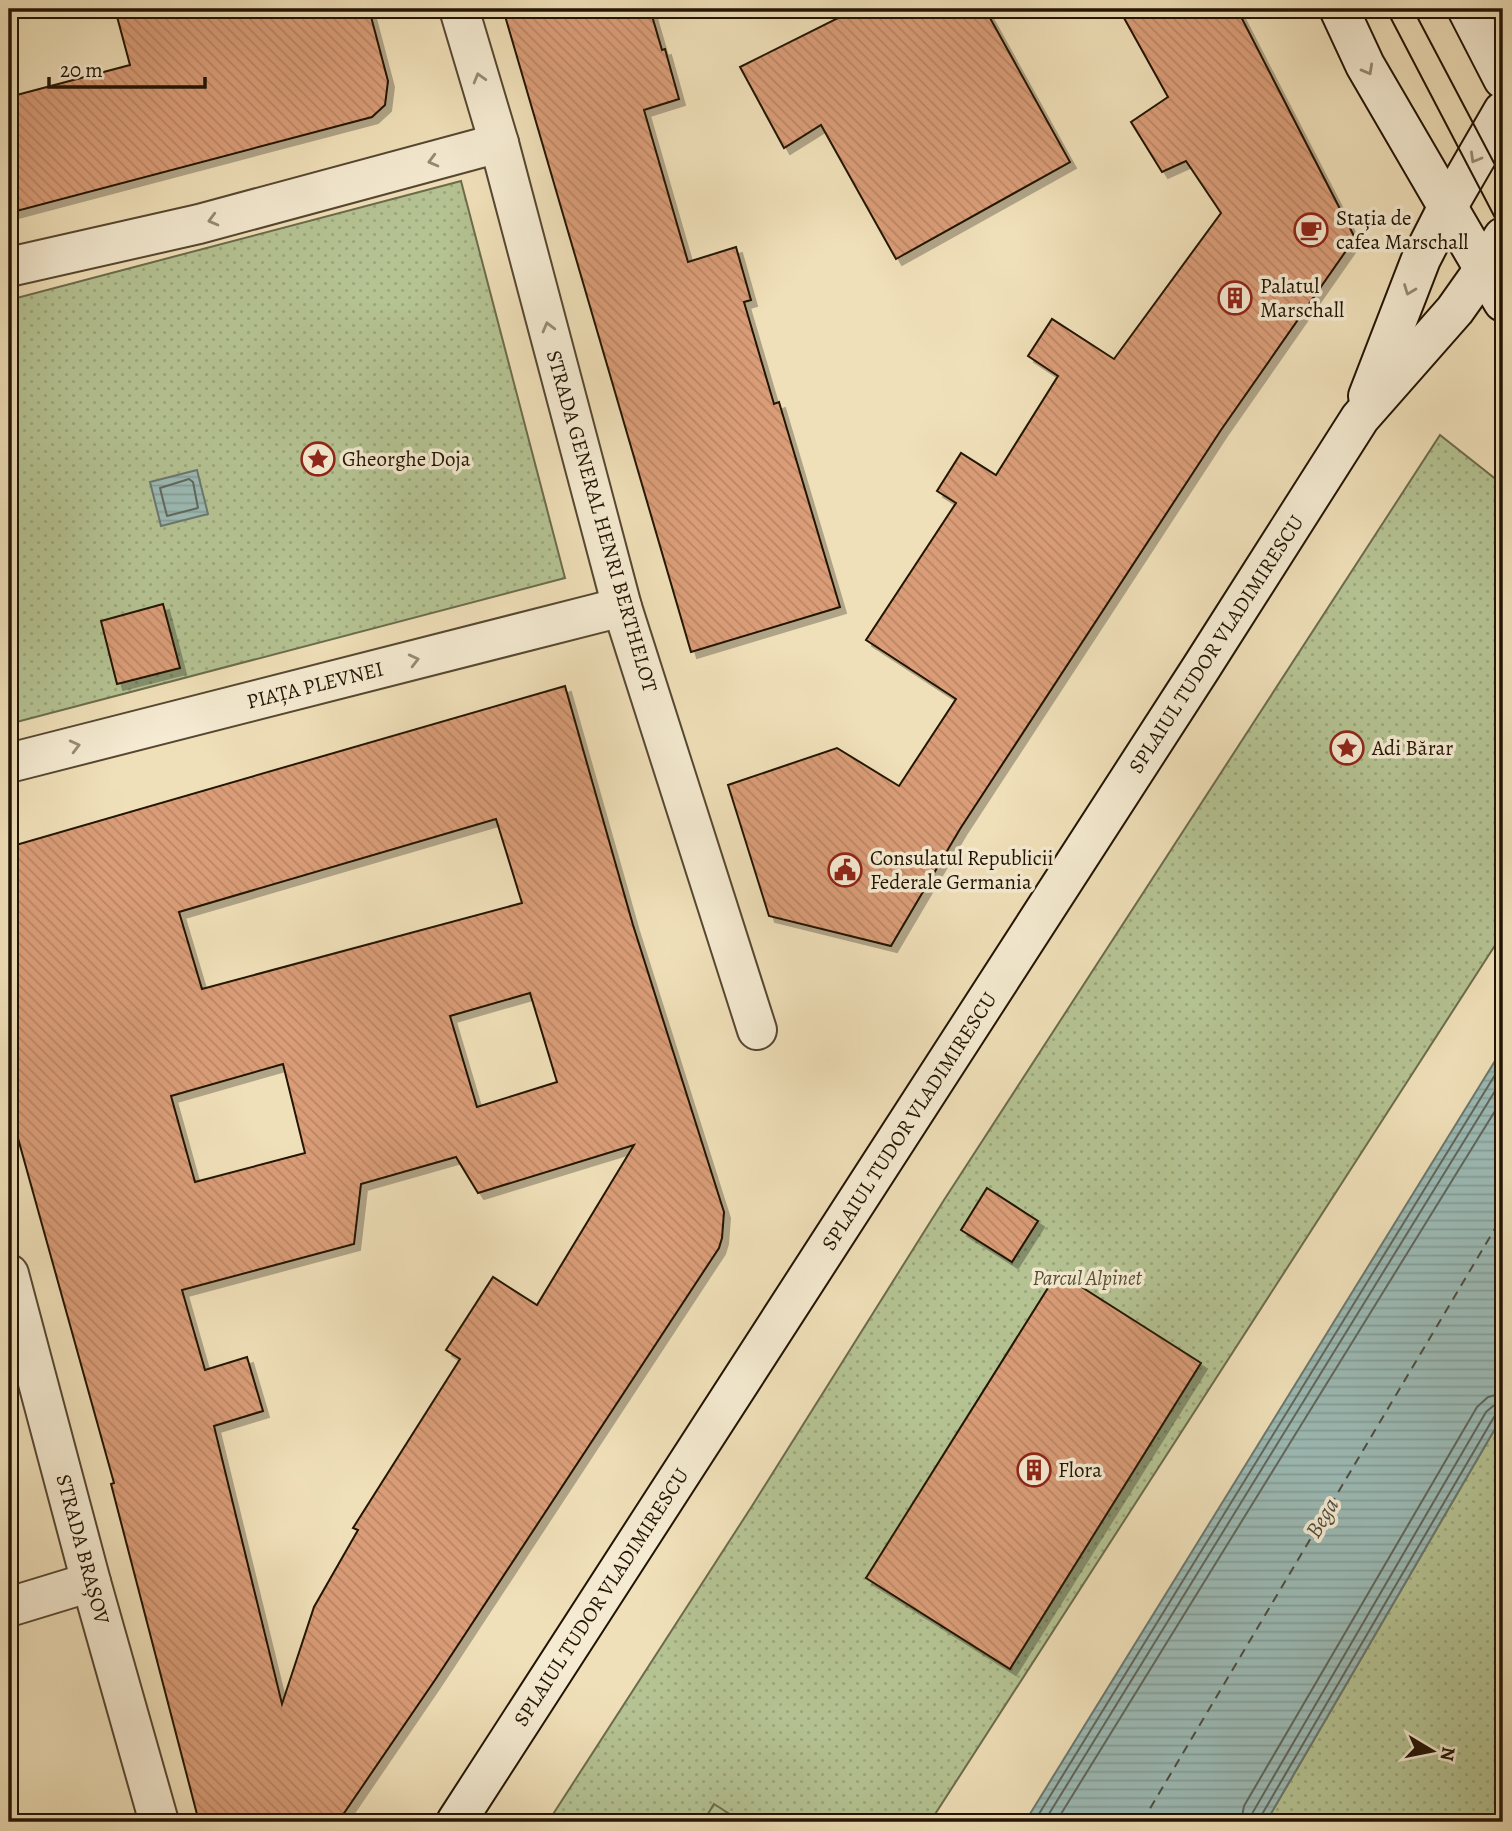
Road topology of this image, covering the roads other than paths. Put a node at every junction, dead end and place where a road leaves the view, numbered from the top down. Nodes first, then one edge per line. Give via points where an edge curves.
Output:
1 (459, 9) edge
2 (1339, 9) edge
3 (1467, 9) edge
4 (1503, 79) edge
5 (1503, 111) edge
6 (499, 143) junction
7 (1448, 206) junction
8 (1503, 237) edge
9 (9, 267) edge
10 (1484, 269) junction
11 (1503, 302) edge
12 (1360, 418) junction
13 (622, 607) junction
14 (9, 763) edge
15 (757, 1030) dead end
16 (9, 1274) edge
17 (91, 1582) junction
18 (9, 1607) edge
19 (159, 1822) edge
20 (456, 1822) edge

6 -> 1 street, STRADA GENERAL HENRI BERTHELOT
2 -> 7 street via 1365,65
3 - 4 street
5 -> 7 street, SPLAIUL TUDOR VLADIMIRESCU
6 -> 9 street via 199,224
13 -> 6 street, STRADA GENERAL HENRI BERTHELOT
7 - 10 street
7 -> 12 street, SPLAIUL TUDOR VLADIMIRESCU via 1421,259
8 - 10 street, SPLAIUL TUDOR VLADIMIRESCU
10 - 11 street
10 - 12 street, SPLAIUL TUDOR VLADIMIRESCU via 1455,310
12 - 20 street, SPLAIUL TUDOR VLADIMIRESCU
14 -> 13 street, PIAȚA PLEVNEI
13 - 15 street, STRADA GENERAL HENRI BERTHELOT
16 - 17 street, STRADA BRAȘOV
17 - 18 street
17 - 19 street, STRADA BRAȘOV

